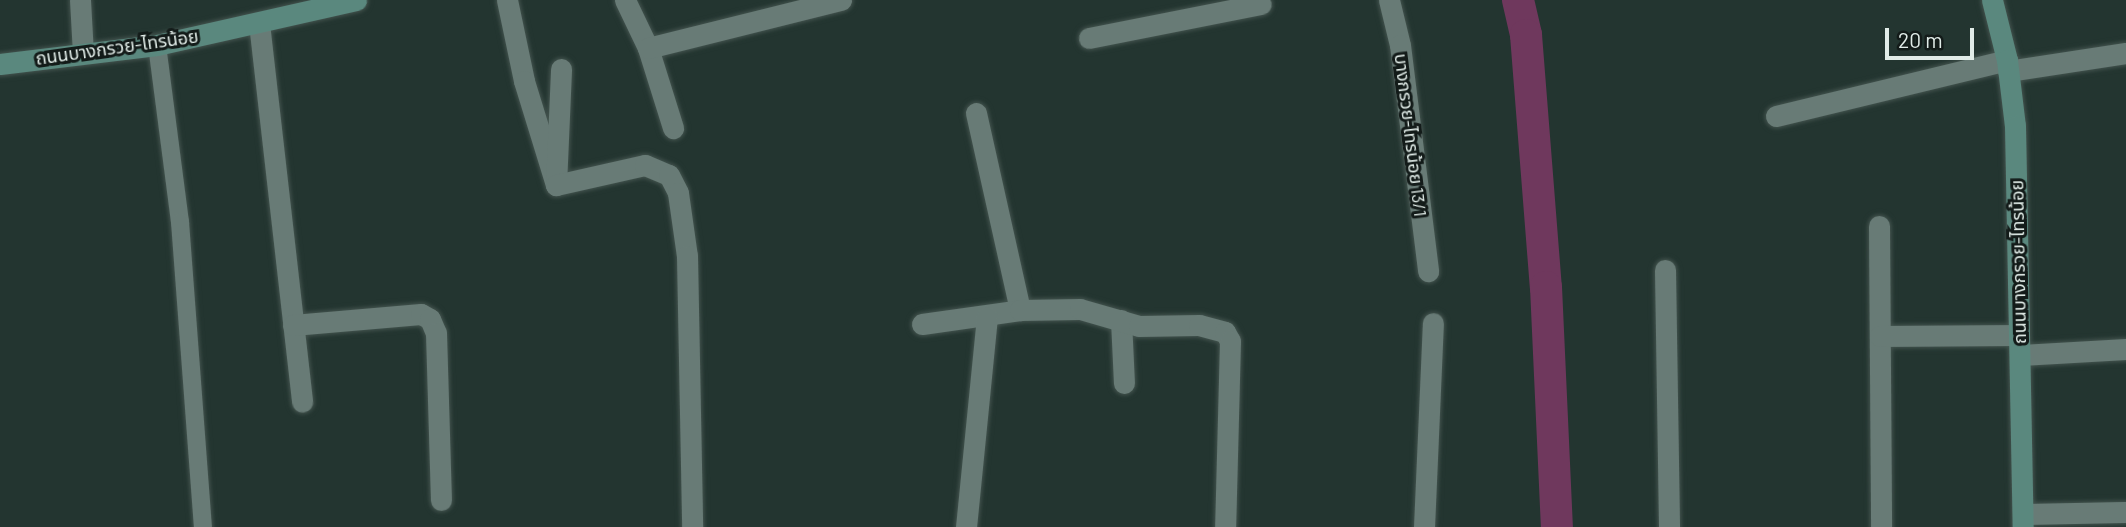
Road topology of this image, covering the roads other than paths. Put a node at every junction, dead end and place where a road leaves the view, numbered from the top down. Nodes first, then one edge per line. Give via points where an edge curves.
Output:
1 (80, 0) edge
2 (356, 0) edge
3 (507, 0) edge
4 (625, 0) edge
5 (841, 0) edge
6 (1169, 0) edge
7 (1389, 0) edge
8 (1992, 0) edge
9 (1261, 4) dead end
10 (1174, 21) junction
11 (259, 23) junction
12 (1089, 38) dead end
13 (157, 45) junction
14 (648, 48) junction
15 (83, 53) junction
16 (2126, 53) edge
17 (0, 64) edge
18 (2007, 65) junction
19 (561, 69) dead end
20 (976, 113) dead end
21 (1776, 116) dead end
22 (673, 128) dead end
23 (556, 185) junction
24 (1879, 226) dead end
25 (1665, 270) dead end
26 (1428, 271) dead end
27 (1020, 310) junction
28 (987, 317) junction
29 (1122, 320) junction
30 (1433, 323) dead end
31 (922, 324) dead end
32 (293, 325) junction
33 (1880, 336) junction
34 (2020, 345) junction
35 (2126, 349) edge
36 (1124, 383) dead end
37 (302, 402) dead end
38 (441, 500) dead end
39 (2126, 512) edge
40 (2023, 520) edge
41 (203, 527) edge
42 (692, 527) edge
43 (966, 527) edge
44 (1225, 527) edge
45 (1424, 527) edge
46 (1669, 527) edge
47 (1881, 527) edge

1 - 15 street
2 - 11 main road, ถนนบางกรวย-ไทรน้อย
3 - 23 street via 524,82
4 - 14 street
5 - 14 street
6 - 10 street
7 - 26 street, บางกรวย-ไทรน้อย 13/1 via 1400,46
8 - 18 main road, ถนนบางกรวย-ไทรน้อย
9 - 10 street
10 - 12 street
11 - 13 main road, ถนนบางกรวย-ไทรน้อย
11 - 32 street
13 - 15 main road, ถนนบางกรวย-ไทรน้อย
13 - 41 lane via 180,222
14 - 22 street
15 - 17 main road, ถนนบางกรวย-ไทรน้อย
16 - 18 street
18 - 21 street
18 - 34 main road, ถนนบางกรวย-ไทรน้อย via 2015,126
19 - 23 street
20 - 27 street
23 - 42 street via 645,164 669,175 678,193 687,256
24 - 33 street
25 - 46 street
27 - 28 street
27 - 29 street via 1080,309
28 - 31 street
28 - 43 street
29 - 36 street
29 - 44 street via 1158,328 1217,327 1230,341
30 - 45 street
32 - 37 street
32 - 38 street via 421,314 430,319 436,333
33 - 34 street
33 - 47 street
34 - 35 street
34 - 40 main road, ถนนบางกรวย-ไทรน้อย
39 - 40 street

